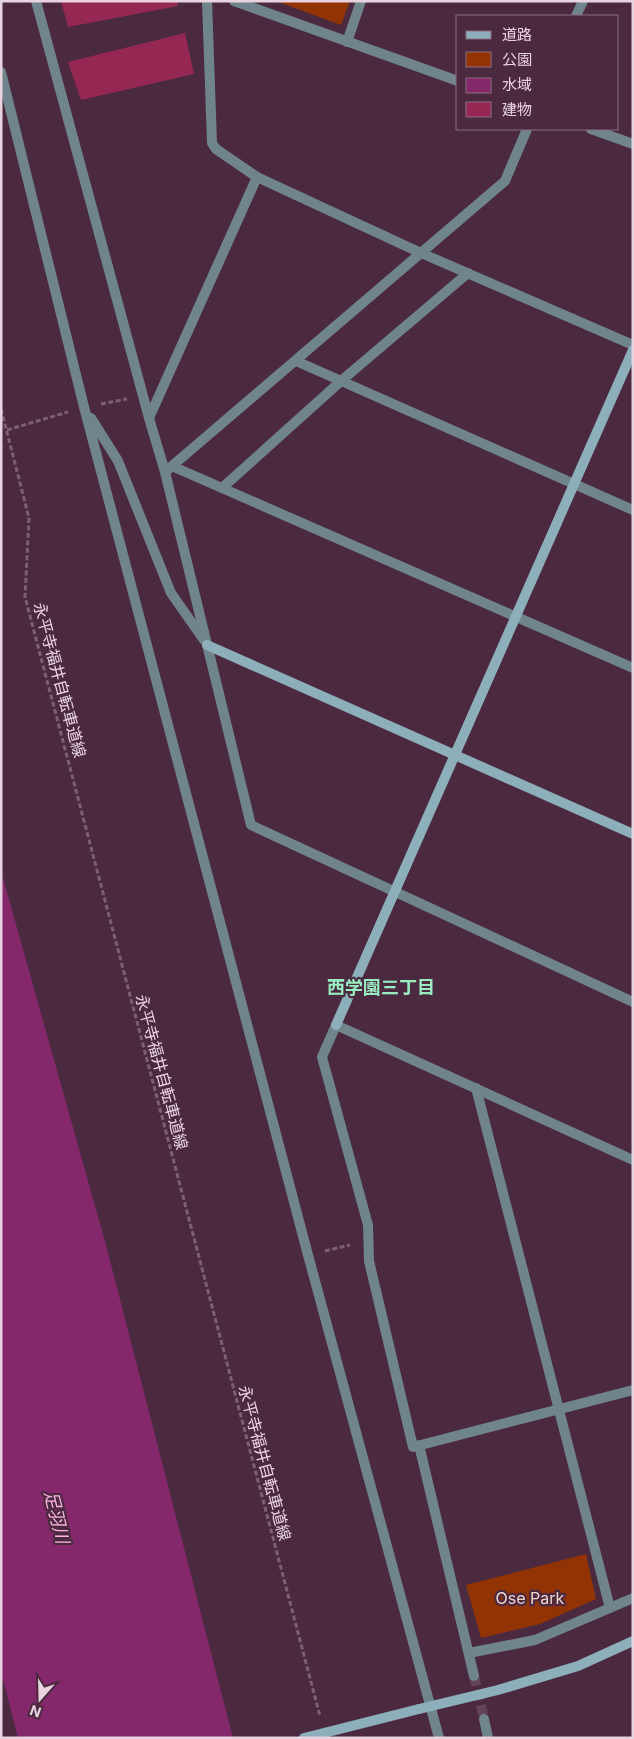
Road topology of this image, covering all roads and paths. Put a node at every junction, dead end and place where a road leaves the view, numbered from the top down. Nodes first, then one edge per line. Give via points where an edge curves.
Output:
1 (36, 1) edge
2 (207, 1) edge
3 (234, 1) edge
4 (361, 1) edge
5 (583, 1) edge
6 (576, 15) edge
7 (347, 42) junction
8 (1, 72) edge
9 (456, 80) edge
10 (527, 130) edge
11 (594, 130) edge
12 (633, 144) edge
13 (257, 177) junction
14 (421, 253) junction
15 (468, 273) junction
16 (633, 345) edge
17 (633, 350) edge
18 (296, 361) junction
19 (341, 381) junction
20 (143, 395) junction
21 (84, 407) junction
22 (1, 409) edge
23 (149, 418) junction
24 (7, 430) junction
25 (170, 470) junction
26 (574, 483) junction
27 (222, 488) junction
28 (633, 510) edge
29 (515, 615) junction
30 (208, 645) junction
31 (633, 668) edge
32 (454, 754) junction
33 (633, 834) edge
34 (392, 892) junction
35 (633, 1002) edge
36 (336, 1025) junction
37 (476, 1088) junction
38 (633, 1160) edge
39 (368, 1241) junction
40 (308, 1255) junction
41 (633, 1390) edge
42 (558, 1409) junction
43 (419, 1445) junction
44 (633, 1598) edge
45 (610, 1608) junction
46 (633, 1641) edge
47 (469, 1653) junction
48 (474, 1676) tunnel mouth
49 (429, 1706) junction
50 (321, 1718) dead end
51 (484, 1719) tunnel mouth
52 (304, 1738) edge
53 (439, 1738) edge
54 (488, 1738) edge

1 - 20 street
2 - 13 street via 212,143
3 - 7 street
4 - 7 street
5 - 6 street
7 - 9 street
8 - 21 street
10 - 14 street via 506,180
11 - 12 street
13 - 14 street
13 - 23 street
14 - 15 street
14 - 18 street
15 - 16 street
15 - 19 street
17 - 26 street
18 - 19 street
18 - 25 street
19 - 26 street
19 - 27 street
20 - 21 path
20 - 23 street
21 - 24 path
21 - 30 street via 118,461 171,593
21 - 40 street
22 - 24 path, 永平寺福井自転車道線
23 - 25 street
24 - 50 path, 永平寺福井自転車道線 via 29,518 25,597
25 - 27 street
25 - 30 street
26 - 28 street
26 - 29 street
27 - 29 street
29 - 31 street
29 - 32 street
30 - 32 street
30 - 34 street via 251,825
32 - 33 street
32 - 34 street
34 - 35 street
34 - 36 street
36 - 37 street
36 - 39 street via 322,1057 368,1225
37 - 38 street
37 - 42 street
39 - 40 path
39 - 43 street via 369,1261 413,1446
40 - 49 street
41 - 42 street
42 - 43 street
42 - 45 street
43 - 47 street
44 - 45 street
45 - 47 street via 535,1640
46 - 49 street via 578,1666
47 - 48 street
49 - 52 street, bridge
49 - 53 street
51 - 54 street

